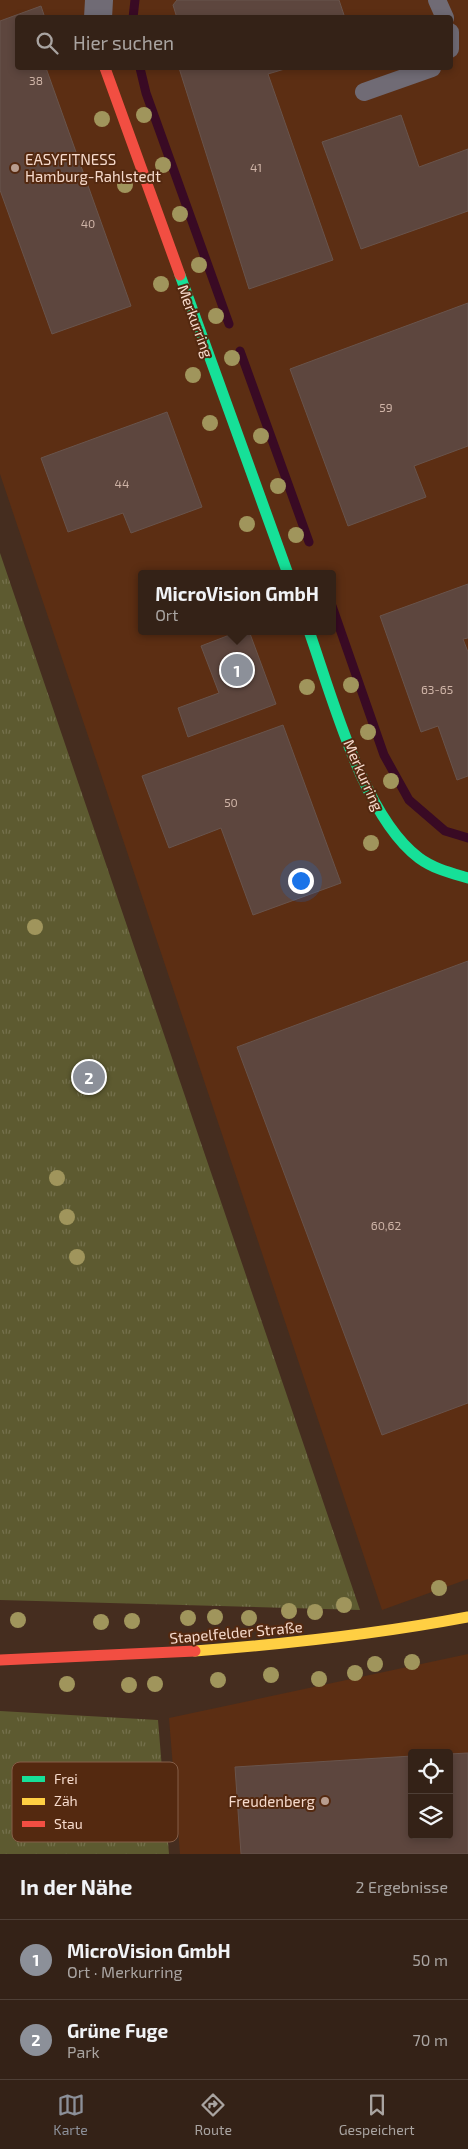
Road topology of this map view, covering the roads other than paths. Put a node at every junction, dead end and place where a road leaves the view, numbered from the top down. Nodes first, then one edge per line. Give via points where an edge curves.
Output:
1 (99, 0) edge
2 (437, 0) edge
3 (98, 15) edge
4 (444, 15) edge
5 (106, 70) edge
6 (426, 70) edge
7 (364, 92) dead end
8 (287, 570) edge
9 (309, 635) edge
10 (468, 878) edge
11 (468, 1617) edge
12 (2, 1659) edge

1 - 3 street
2 - 4 lane
5 - 8 street, Merkurring
6 - 7 lane
9 - 10 street, Merkurring via 355,759 378,810 413,852 444,871
11 - 12 street, Stapelfelder Straße via 397,1630 280,1644

